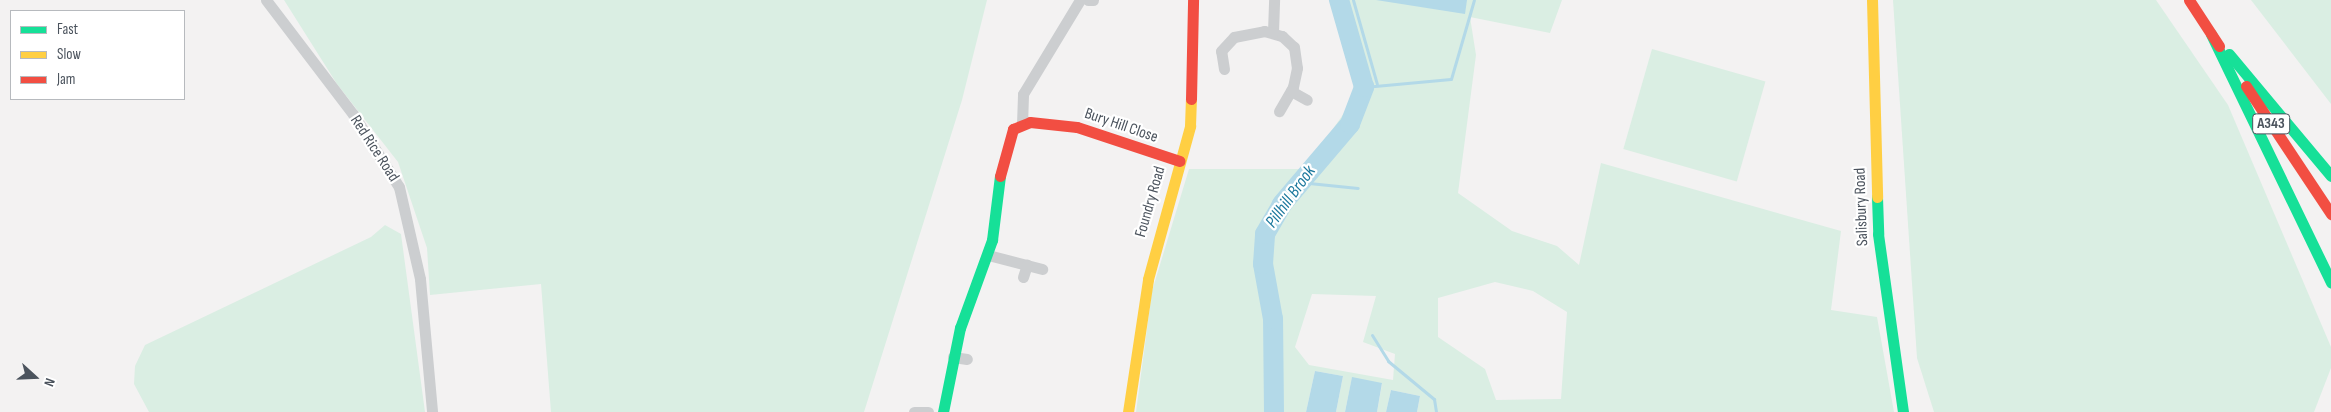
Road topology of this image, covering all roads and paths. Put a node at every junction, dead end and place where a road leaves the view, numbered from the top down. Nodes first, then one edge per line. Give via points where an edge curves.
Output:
1 (266, 0) edge
2 (1080, 0) edge
3 (1088, 0) edge
4 (1092, 0) edge
5 (1193, 0) edge
6 (1274, 0) edge
7 (1872, 0) edge
8 (2189, 0) edge
9 (1273, 32) junction
10 (2211, 34) junction
11 (1224, 46) junction
12 (1212, 47) dead end
13 (1224, 69) dead end
14 (1290, 91) junction
15 (1307, 100) dead end
16 (1278, 110) dead end
17 (1022, 124) junction
18 (1180, 161) junction
19 (2331, 176) edge
20 (2331, 214) edge
21 (988, 255) junction
22 (1027, 265) junction
23 (1042, 269) dead end
24 (1023, 277) dead end
25 (2331, 282) edge
26 (953, 356) junction
27 (967, 359) dead end
28 (432, 412) edge
29 (914, 412) edge
30 (928, 412) edge
31 (943, 412) edge
32 (1128, 412) edge
33 (1903, 412) edge

1 - 28 street, Red Rice Road via 353,114 399,187 418,260
2 - 17 street via 1028,85 1021,102
3 - 4 street
5 - 18 main road, Foundry Road via 1190,126
6 - 9 street
7 - 33 main road, Salisbury Road via 1878,234
8 - 10 main road, A343
9 - 11 street via 1234,37
9 - 14 street via 1297,52
10 - 19 main road
10 - 20 main road, A343
10 - 25 main road via 2316,241
11 - 12 street
11 - 13 street via 1220,57
14 - 15 street
14 - 16 street
17 - 18 main road, Bury Hill Close via 1090,130
17 - 21 main road via 1013,129 1003,152
18 - 32 main road, Foundry Road via 1143,302
21 - 22 street
21 - 26 main road
22 - 23 street
22 - 24 street
26 - 27 street
26 - 31 main road
29 - 30 street

